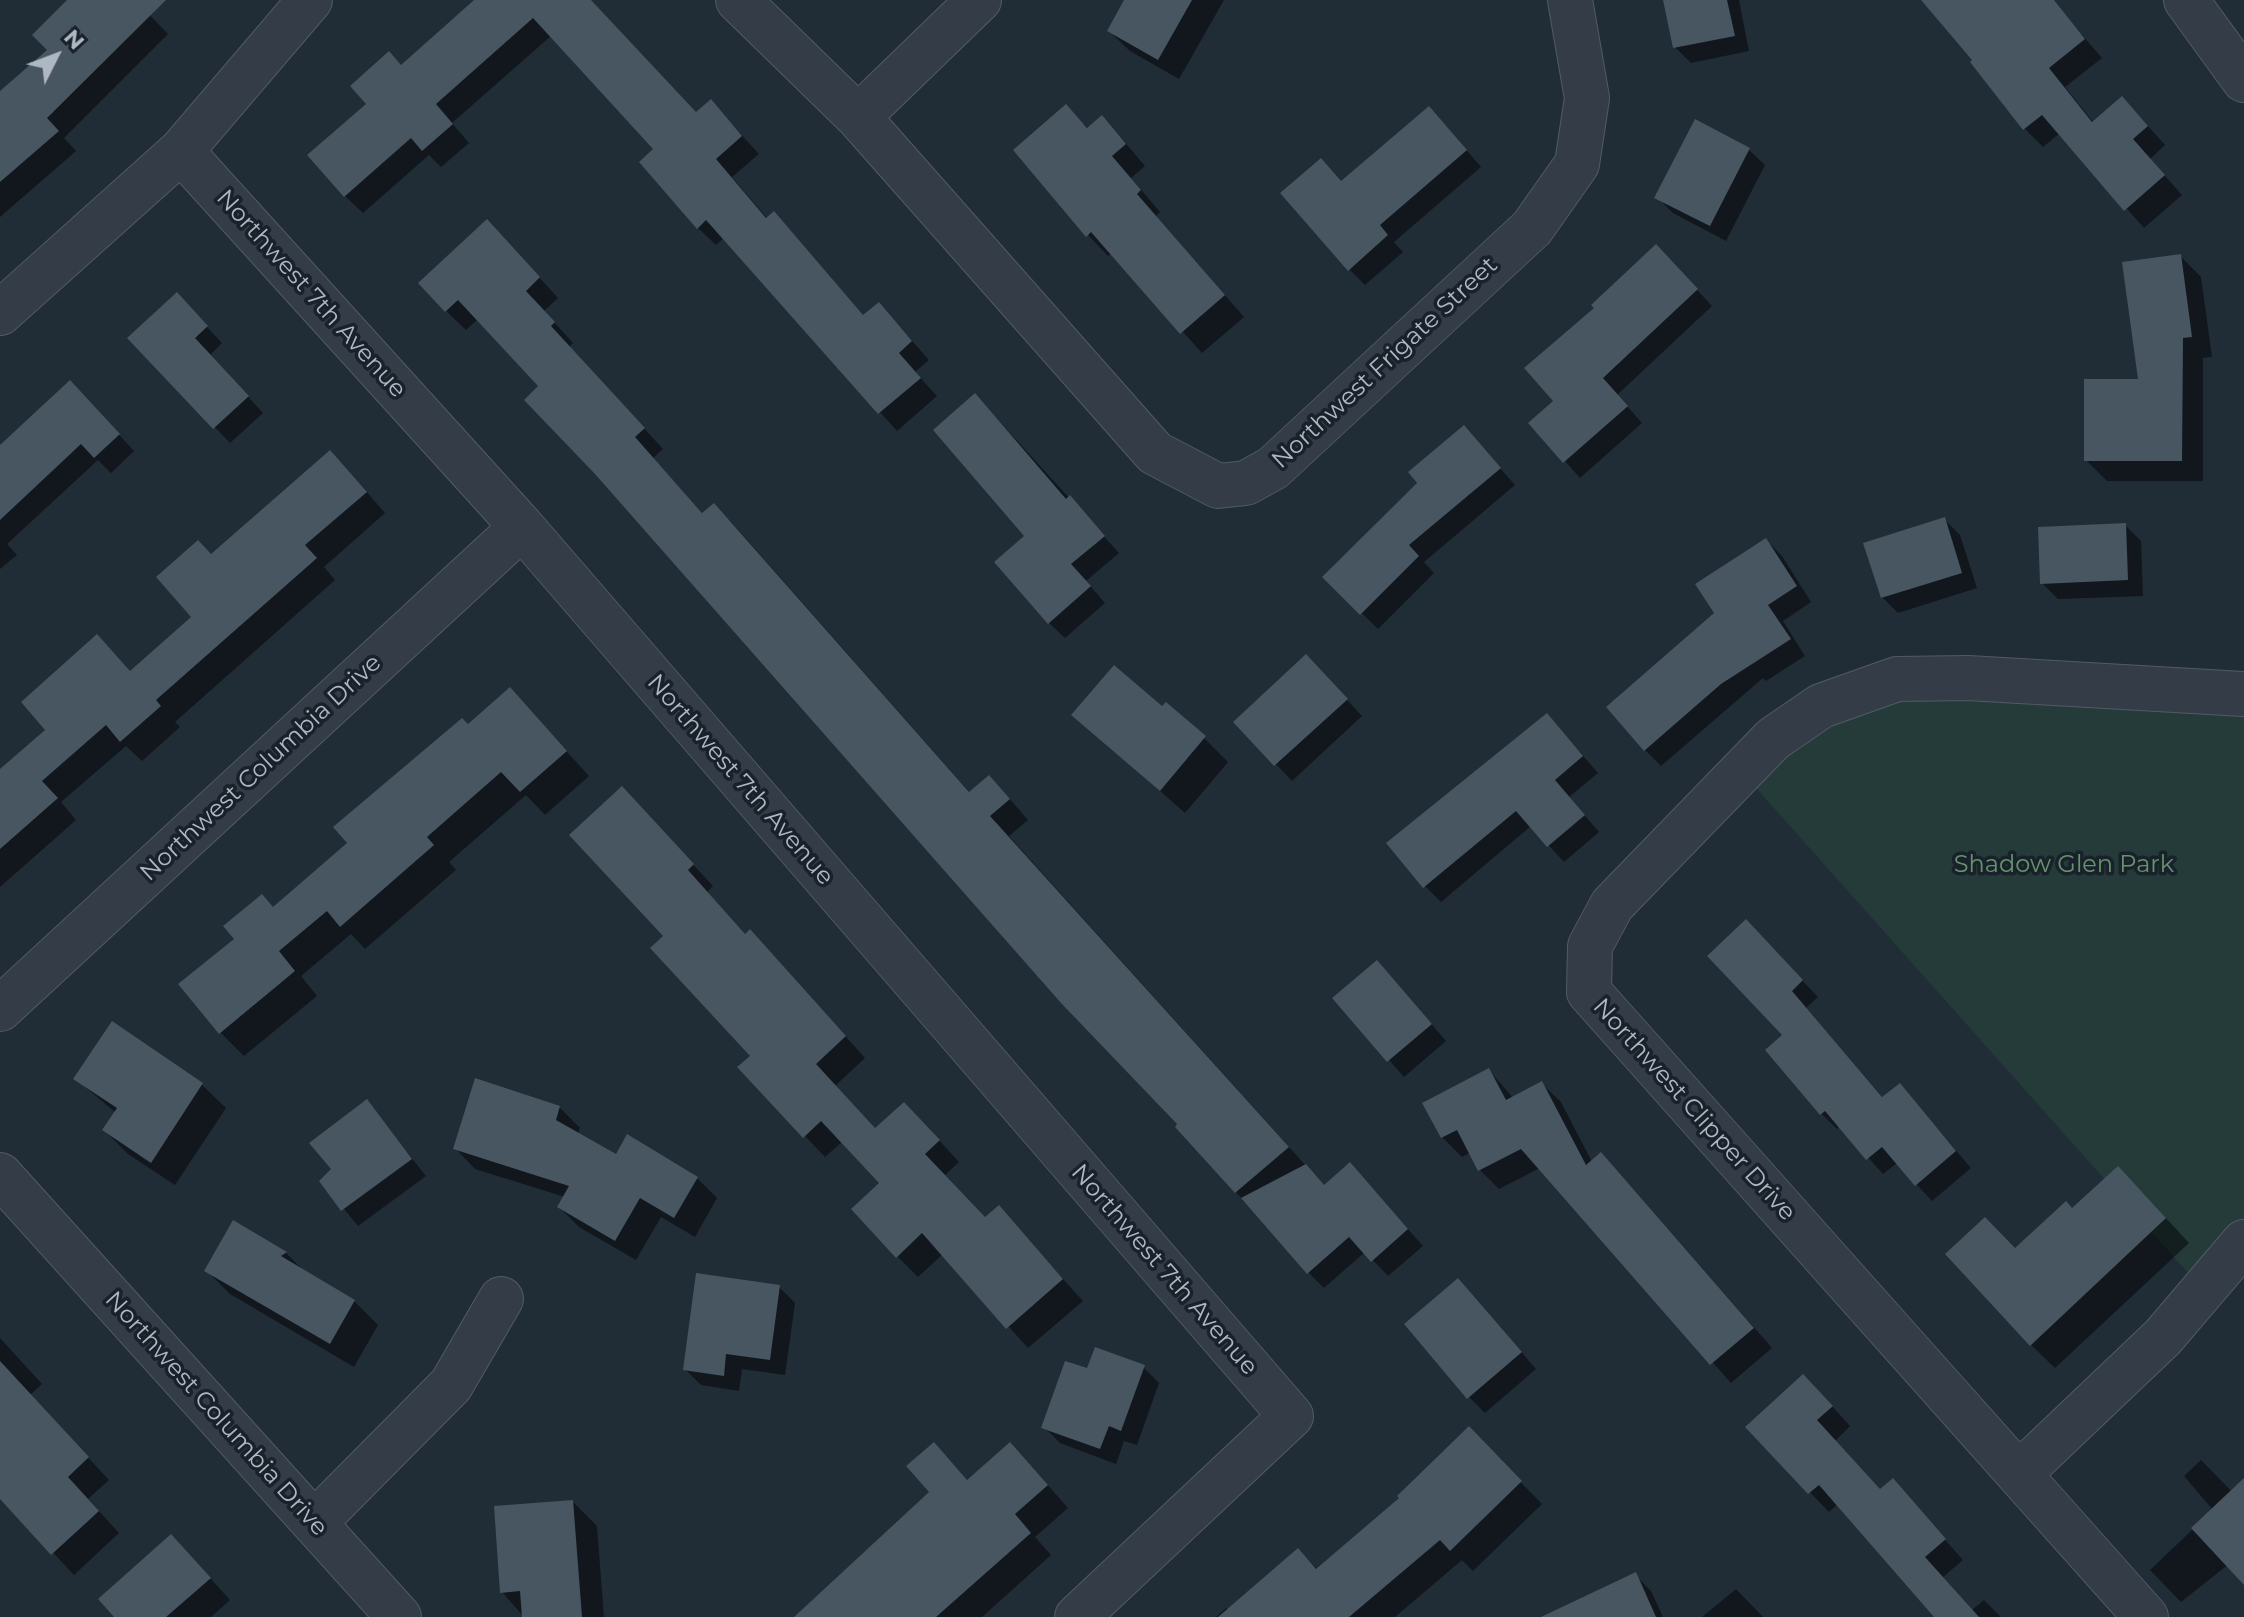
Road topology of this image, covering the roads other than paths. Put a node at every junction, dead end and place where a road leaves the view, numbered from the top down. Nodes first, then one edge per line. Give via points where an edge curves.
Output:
1 (310, 0) edge
2 (738, 0) edge
3 (979, 0) edge
4 (1570, 0) edge
5 (2186, 0) edge
6 (2244, 80) edge
7 (858, 117) junction
8 (181, 151) junction
9 (0, 313) edge
10 (522, 527) junction
11 (2244, 694) edge
12 (0, 1009) edge
13 (0, 1175) edge
14 (2244, 1242) edge
15 (501, 1299) dead end
16 (2019, 1474) junction
17 (315, 1522) junction
18 (399, 1617) edge
19 (1077, 1617) edge
20 (2146, 1617) edge

1 - 8 street
2 - 7 street, Northwest Frigate Street
3 - 7 street
4 - 7 street, Northwest Frigate Street via 1587,98 1577,164 1532,228 1273,468 1246,483 1218,486 1155,453
5 - 6 street
8 - 9 street
8 - 10 street, Northwest 7th Avenue
10 - 12 street, Northwest Columbia Drive
10 - 19 street, Northwest 7th Avenue via 1291,1416
11 - 16 street, Northwest Clipper Drive via 1968,678 1897,679 1821,706 1773,739 1612,905 1590,946 1589,992
13 - 17 street, Northwest Columbia Drive
14 - 16 street via 2163,1337
15 - 17 street via 451,1385
16 - 20 street, Northwest Clipper Drive
17 - 18 street, Northwest Columbia Drive

